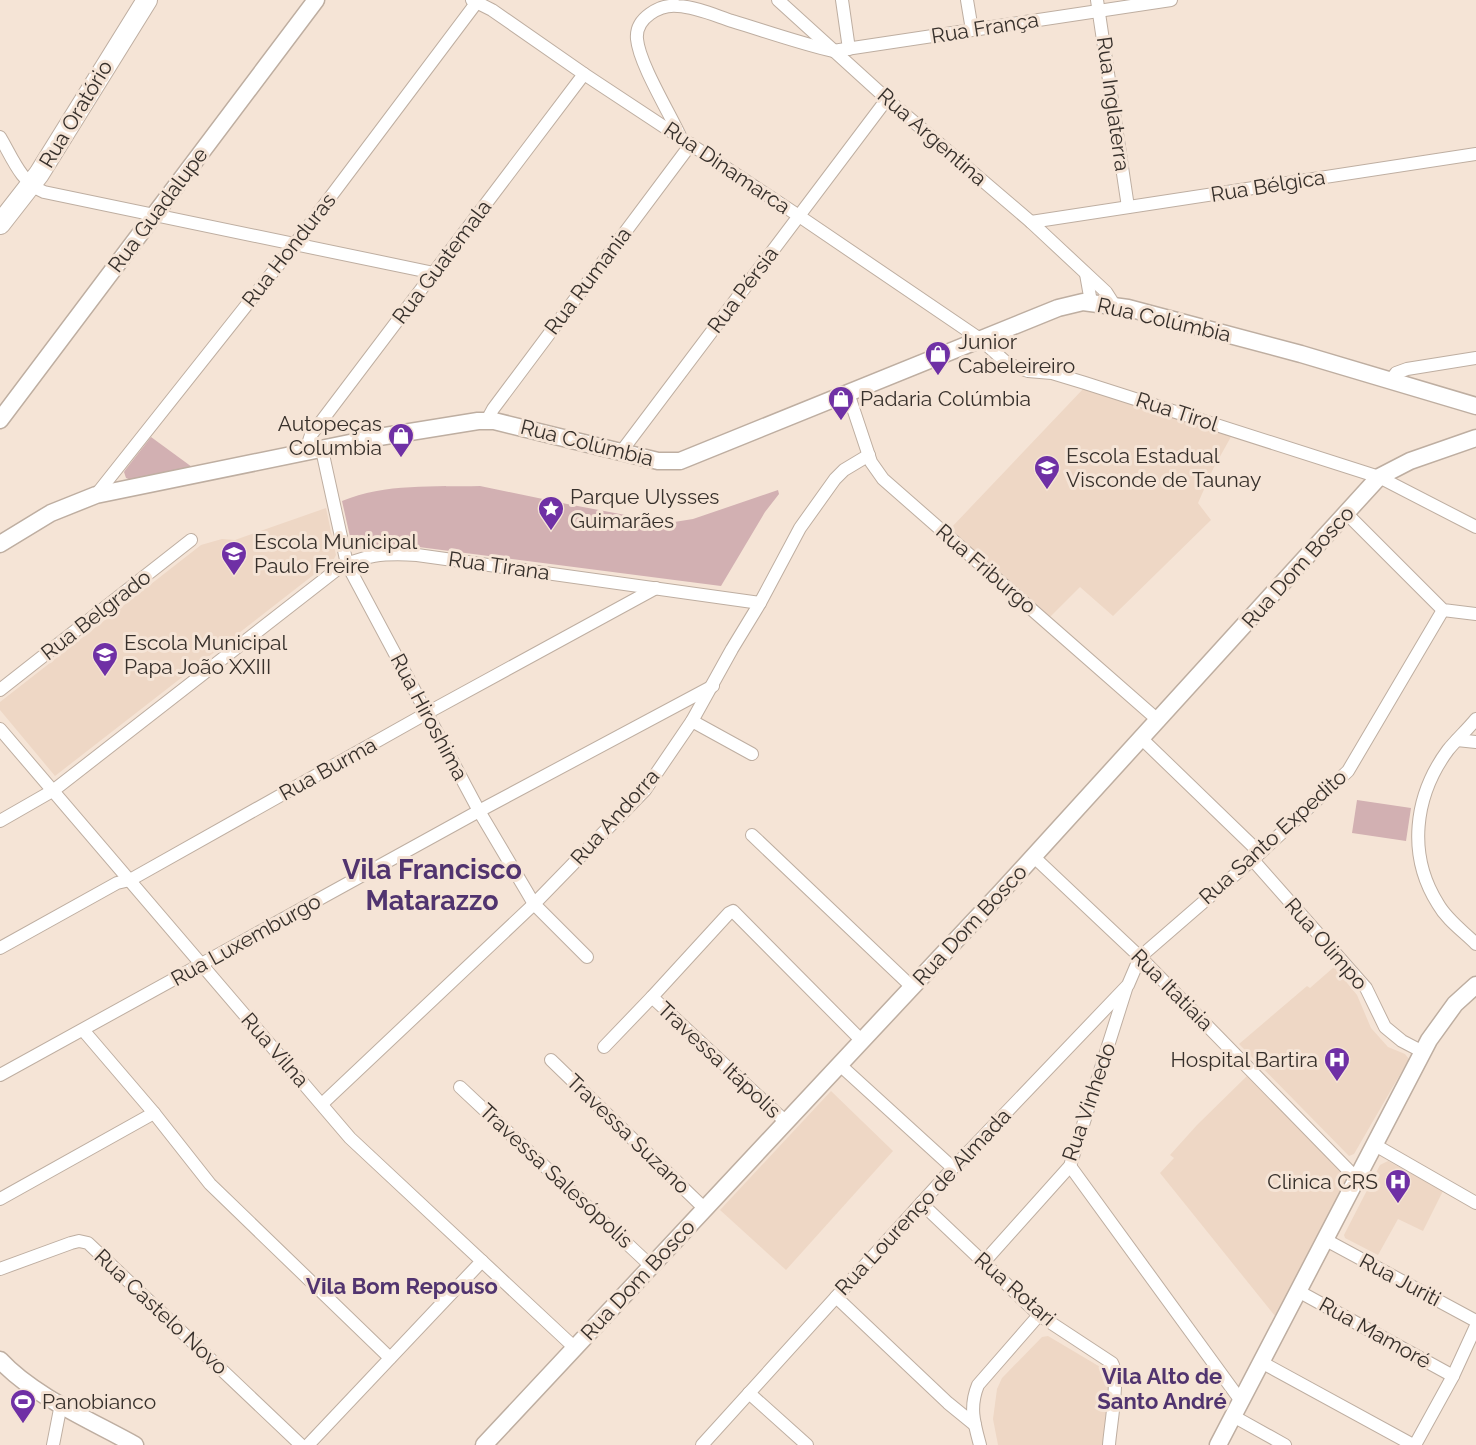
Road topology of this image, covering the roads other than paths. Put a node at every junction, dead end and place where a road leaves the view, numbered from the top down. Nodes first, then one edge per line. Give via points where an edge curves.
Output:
1 (147, 0) edge
2 (316, 0) edge
3 (778, 0) edge
4 (842, 0) edge
5 (968, 0) edge
6 (1171, 0) edge
7 (474, 1) edge
8 (1098, 5) edge
9 (972, 30) junction
10 (849, 49) junction
11 (833, 51) junction
12 (584, 74) junction
13 (887, 99) junction
14 (0, 137) edge
15 (686, 140) junction
16 (1476, 154) edge
17 (32, 185) junction
18 (1128, 207) junction
19 (155, 215) junction
20 (799, 216) junction
21 (1059, 218) junction
22 (1031, 222) junction
23 (0, 224) edge
24 (1043, 234) junction
25 (295, 244) junction
26 (434, 273) junction
27 (1086, 274) junction
28 (1091, 302) junction
29 (1116, 306) junction
30 (980, 339) junction
31 (1476, 358) edge
32 (1393, 377) junction
33 (848, 393) junction
34 (1476, 395) edge
35 (1476, 406) edge
36 (0, 420) edge
37 (487, 420) junction
38 (1476, 438) edge
39 (313, 451) junction
40 (621, 452) junction
41 (868, 455) junction
42 (1380, 477) junction
43 (96, 495) junction
44 (1346, 513) junction
45 (1476, 527) edge
46 (191, 540) dead end
47 (0, 544) edge
48 (347, 564) junction
49 (656, 588) junction
50 (760, 603) junction
51 (1443, 610) junction
52 (1476, 614) edge
53 (714, 685) junction
54 (0, 690) edge
55 (427, 713) junction
56 (1476, 719) edge
57 (692, 721) junction
58 (1159, 721) junction
59 (0, 729) edge
60 (1142, 740) junction
61 (1457, 740) junction
62 (1476, 742) edge
63 (752, 754) dead end
64 (54, 790) junction
65 (479, 811) junction
66 (0, 821) edge
67 (752, 835) dead end
68 (1256, 856) junction
69 (1034, 857) junction
70 (130, 880) junction
71 (534, 904) junction
72 (1476, 944) edge
73 (0, 948) edge
74 (587, 957) dead end
75 (1140, 957) junction
76 (202, 964) junction
77 (1128, 986) junction
78 (1476, 986) edge
79 (912, 987) junction
80 (652, 997) junction
81 (83, 1030) junction
82 (862, 1041) junction
83 (603, 1047) dead end
84 (1423, 1052) junction
85 (551, 1060) dead end
86 (840, 1065) junction
87 (0, 1075) edge
88 (460, 1087) dead end
89 (322, 1104) junction
90 (154, 1113) junction
91 (786, 1122) junction
92 (1375, 1145) junction
93 (1070, 1166) junction
94 (953, 1168) junction
95 (1357, 1179) junction
96 (0, 1199) edge
97 (921, 1203) junction
98 (1476, 1203) edge
99 (705, 1209) junction
100 (1324, 1239) junction
101 (482, 1261) junction
102 (984, 1262) junction
103 (651, 1266) junction
104 (0, 1269) edge
105 (1298, 1291) junction
106 (836, 1297) junction
107 (1039, 1315) junction
108 (1476, 1321) edge
109 (1476, 1326) edge
110 (574, 1348) junction
111 (390, 1358) junction
112 (0, 1360) edge
113 (1261, 1362) junction
114 (1453, 1376) junction
115 (749, 1393) junction
116 (1241, 1401) junction
117 (61, 1404) junction
118 (1233, 1416) junction
119 (975, 1425) junction
120 (53, 1445) edge
121 (135, 1445) edge
122 (301, 1445) edge
123 (308, 1445) edge
124 (484, 1445) edge
125 (702, 1445) edge
126 (807, 1445) edge
127 (980, 1445) edge
128 (1108, 1445) edge
129 (1218, 1445) edge
130 (1285, 1445) edge
131 (1414, 1445) edge

1 - 17 main road, Rua Oratório
2 - 19 main road, Rua Guadalupe
3 - 11 street, Rua Argentina
4 - 10 street
5 - 9 street
6 - 8 street, Rua França
7 - 12 street, Rua Dinamarca
7 - 25 street, Rua Honduras
8 - 9 street, Rua França
8 - 18 street, Rua Inglaterra
9 - 10 street, Rua França
10 - 11 street, Rua França
11 - 13 street, Rua Argentina
11 - 15 street via 688,7 659,8 643,22 637,42
12 - 15 street, Rua Dinamarca
12 - 26 street, Rua Guatemala
13 - 20 street, Rua Pérsia
13 - 22 street, Rua Argentina
14 - 17 street via 22,176
15 - 20 street, Rua Dinamarca
15 - 37 street, Rua Rumania
16 - 18 street, Rua Bélgica
17 - 19 street via 44,192
17 - 23 main road, Rua Oratório
18 - 21 street, Rua Bélgica
19 - 25 street
19 - 36 main road, Rua Guadalupe
20 - 30 street, Rua Dinamarca
20 - 40 street, Rua Pérsia
21 - 22 street, Rua Bélgica
21 - 24 street
22 - 24 street, Rua Argentina
24 - 27 street, Rua Argentina
25 - 26 street
25 - 43 street, Rua Honduras
26 - 39 street, Rua Guatemala via 311,435
27 - 28 street
27 - 29 street, Rua Argentina
28 - 29 main road, Rua Colúmbia
28 - 30 main road, Rua Colúmbia via 1071,303
29 - 32 main road, Rua Colúmbia
30 - 33 main road, Rua Colúmbia
30 - 42 street, Rua Tirol via 1016,368 1084,382
31 - 32 street via 1407,369
32 - 34 main road, Rua Colúmbia
32 - 35 main road, Rua Colúmbia
33 - 40 main road, Rua Colúmbia via 680,461 665,462
33 - 41 street, Rua Friburgo
37 - 39 main road, Rua Colúmbia
37 - 40 main road, Rua Colúmbia
38 - 42 main road, Rua Dom Bosco via 1410,460
39 - 43 main road, Rua Colúmbia
39 - 48 street, Rua Hiroshima
41 - 50 street, Rua Andorra via 844,471 828,489 800,528
41 - 58 street, Rua Friburgo via 891,486
42 - 44 main road, Rua Dom Bosco
42 - 45 street, Rua Tirol
43 - 47 main road, Rua Colúmbia via 51,513
44 - 51 street
44 - 58 main road, Rua Dom Bosco
46 - 54 street, Rua Belgrado
48 - 49 street, Rua Tirana via 372,555 403,554
48 - 55 street, Rua Hiroshima
48 - 64 street, Rua Tirana
49 - 50 street, Rua Tirana
49 - 55 street, Rua Burma
50 - 53 street, Rua Andorra
51 - 52 street
51 - 68 street, Rua Santo Expedito via 1348,771
53 - 57 street, Rua Andorra
53 - 65 street, Rua Luxemburgo
55 - 65 street, Rua Hiroshima
55 - 70 street, Rua Burma
56 - 61 street
57 - 63 street
57 - 71 street, Rua Andorra via 645,790
58 - 60 main road, Rua Dom Bosco
59 - 64 street, Rua Vilna
60 - 68 street, Rua Olimpo
60 - 69 main road, Rua Dom Bosco
61 - 62 street
61 - 72 street via 1427,785 1418,845 1425,877 1437,903
64 - 66 street, Rua Tirana
64 - 70 street, Rua Vilna
65 - 71 street, Rua Hiroshima
65 - 76 street, Rua Luxemburgo
67 - 79 street
68 - 75 street, Rua Santo Expedito
68 - 84 street, Rua Olimpo via 1366,988 1385,1027
69 - 75 street, Rua Itatiaia
69 - 79 main road, Rua Dom Bosco
70 - 73 street, Rua Burma via 117,883
70 - 76 street, Rua Vilna
71 - 74 street, Rua Hiroshima
71 - 89 street, Rua Andorra
75 - 77 street, Rua Lourenço de Almada
75 - 95 street, Rua Itatiaia
76 - 81 street, Rua Luxemburgo
76 - 89 street, Rua Vilna
77 - 93 street, Rua Vinhedo
77 - 94 street, Rua Lourenço de Almada
78 - 84 main road via 1450,1010
79 - 82 main road, Rua Dom Bosco
80 - 82 street, Travessa Itápolis via 729,913 736,913
80 - 83 street, Travessa Itápolis
80 - 91 street, Travessa Itápolis
81 - 87 street, Rua Luxemburgo
81 - 90 street
82 - 86 main road, Rua Dom Bosco
84 - 92 main road
85 - 99 street, Travessa Suzano
86 - 91 main road, Rua Dom Bosco
86 - 94 street
88 - 103 street, Travessa Salesópolis
89 - 101 street, Rua Vilna via 350,1138
90 - 96 street
90 - 111 street via 210,1184
91 - 99 main road, Rua Dom Bosco
92 - 95 main road
92 - 98 street
93 - 102 street, Rua Vinhedo
93 - 116 street
94 - 97 street, Rua Lourenço de Almada
95 - 100 main road
97 - 102 street, Rua Rotari
97 - 106 street, Rua Lourenço de Almada
99 - 103 main road, Rua Dom Bosco
100 - 105 main road
100 - 108 street, Rua Juriti
101 - 110 street, Rua Vilna
101 - 111 street
102 - 107 street, Rua Rotari
103 - 110 main road, Rua Dom Bosco
104 - 122 street, Rua Castelo Novo via 79,1240 88,1243
105 - 113 main road
105 - 114 street, Rua Mamoré
106 - 115 street, Rua Lourenço de Almada
106 - 119 street
107 - 119 street via 978,1385 972,1405
107 - 128 street, Rua Rotari via 1107,1358 1114,1367
109 - 114 street
110 - 124 main road, Rua Dom Bosco
111 - 123 street
112 - 117 main road
113 - 116 main road
113 - 131 street
114 - 131 street
115 - 125 street, Rua Lourenço de Almada
115 - 126 street
116 - 118 main road
117 - 120 street
117 - 121 main road
118 - 129 main road
118 - 130 street
119 - 127 street

